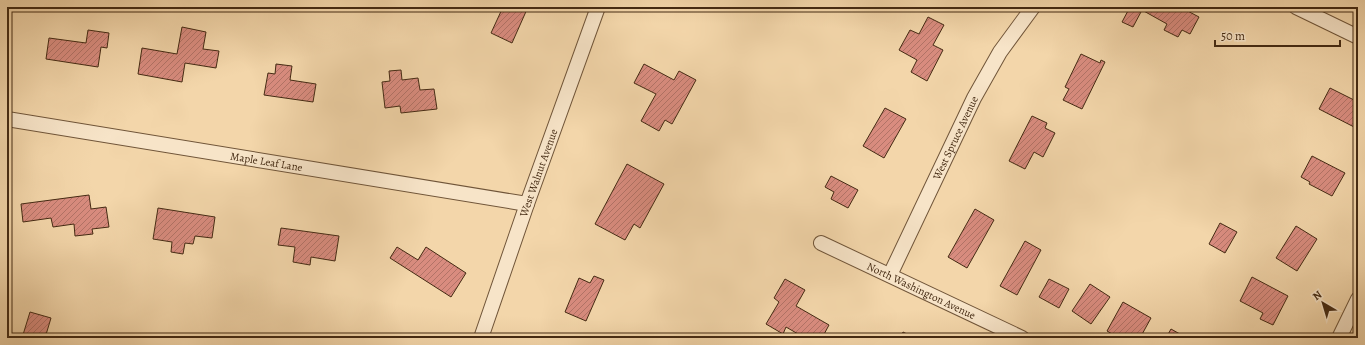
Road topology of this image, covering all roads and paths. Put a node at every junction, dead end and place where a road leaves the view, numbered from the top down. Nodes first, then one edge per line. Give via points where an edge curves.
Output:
1 (598, 7) edge
2 (1033, 7) edge
3 (1296, 7) edge
4 (1358, 37) edge
5 (7, 119) edge
6 (527, 204) junction
7 (821, 243) dead end
8 (890, 275) junction
9 (1358, 299) edge
10 (481, 338) edge
11 (1022, 338) edge
12 (1339, 338) edge

1 - 6 street, West Walnut Avenue
2 - 8 street, West Spruce Avenue via 1000,52 974,98
3 - 4 street
5 - 6 street, Maple Leaf Lane
6 - 10 street, West Walnut Avenue
7 - 8 street, North Washington Avenue
8 - 11 street, North Washington Avenue
9 - 12 street

